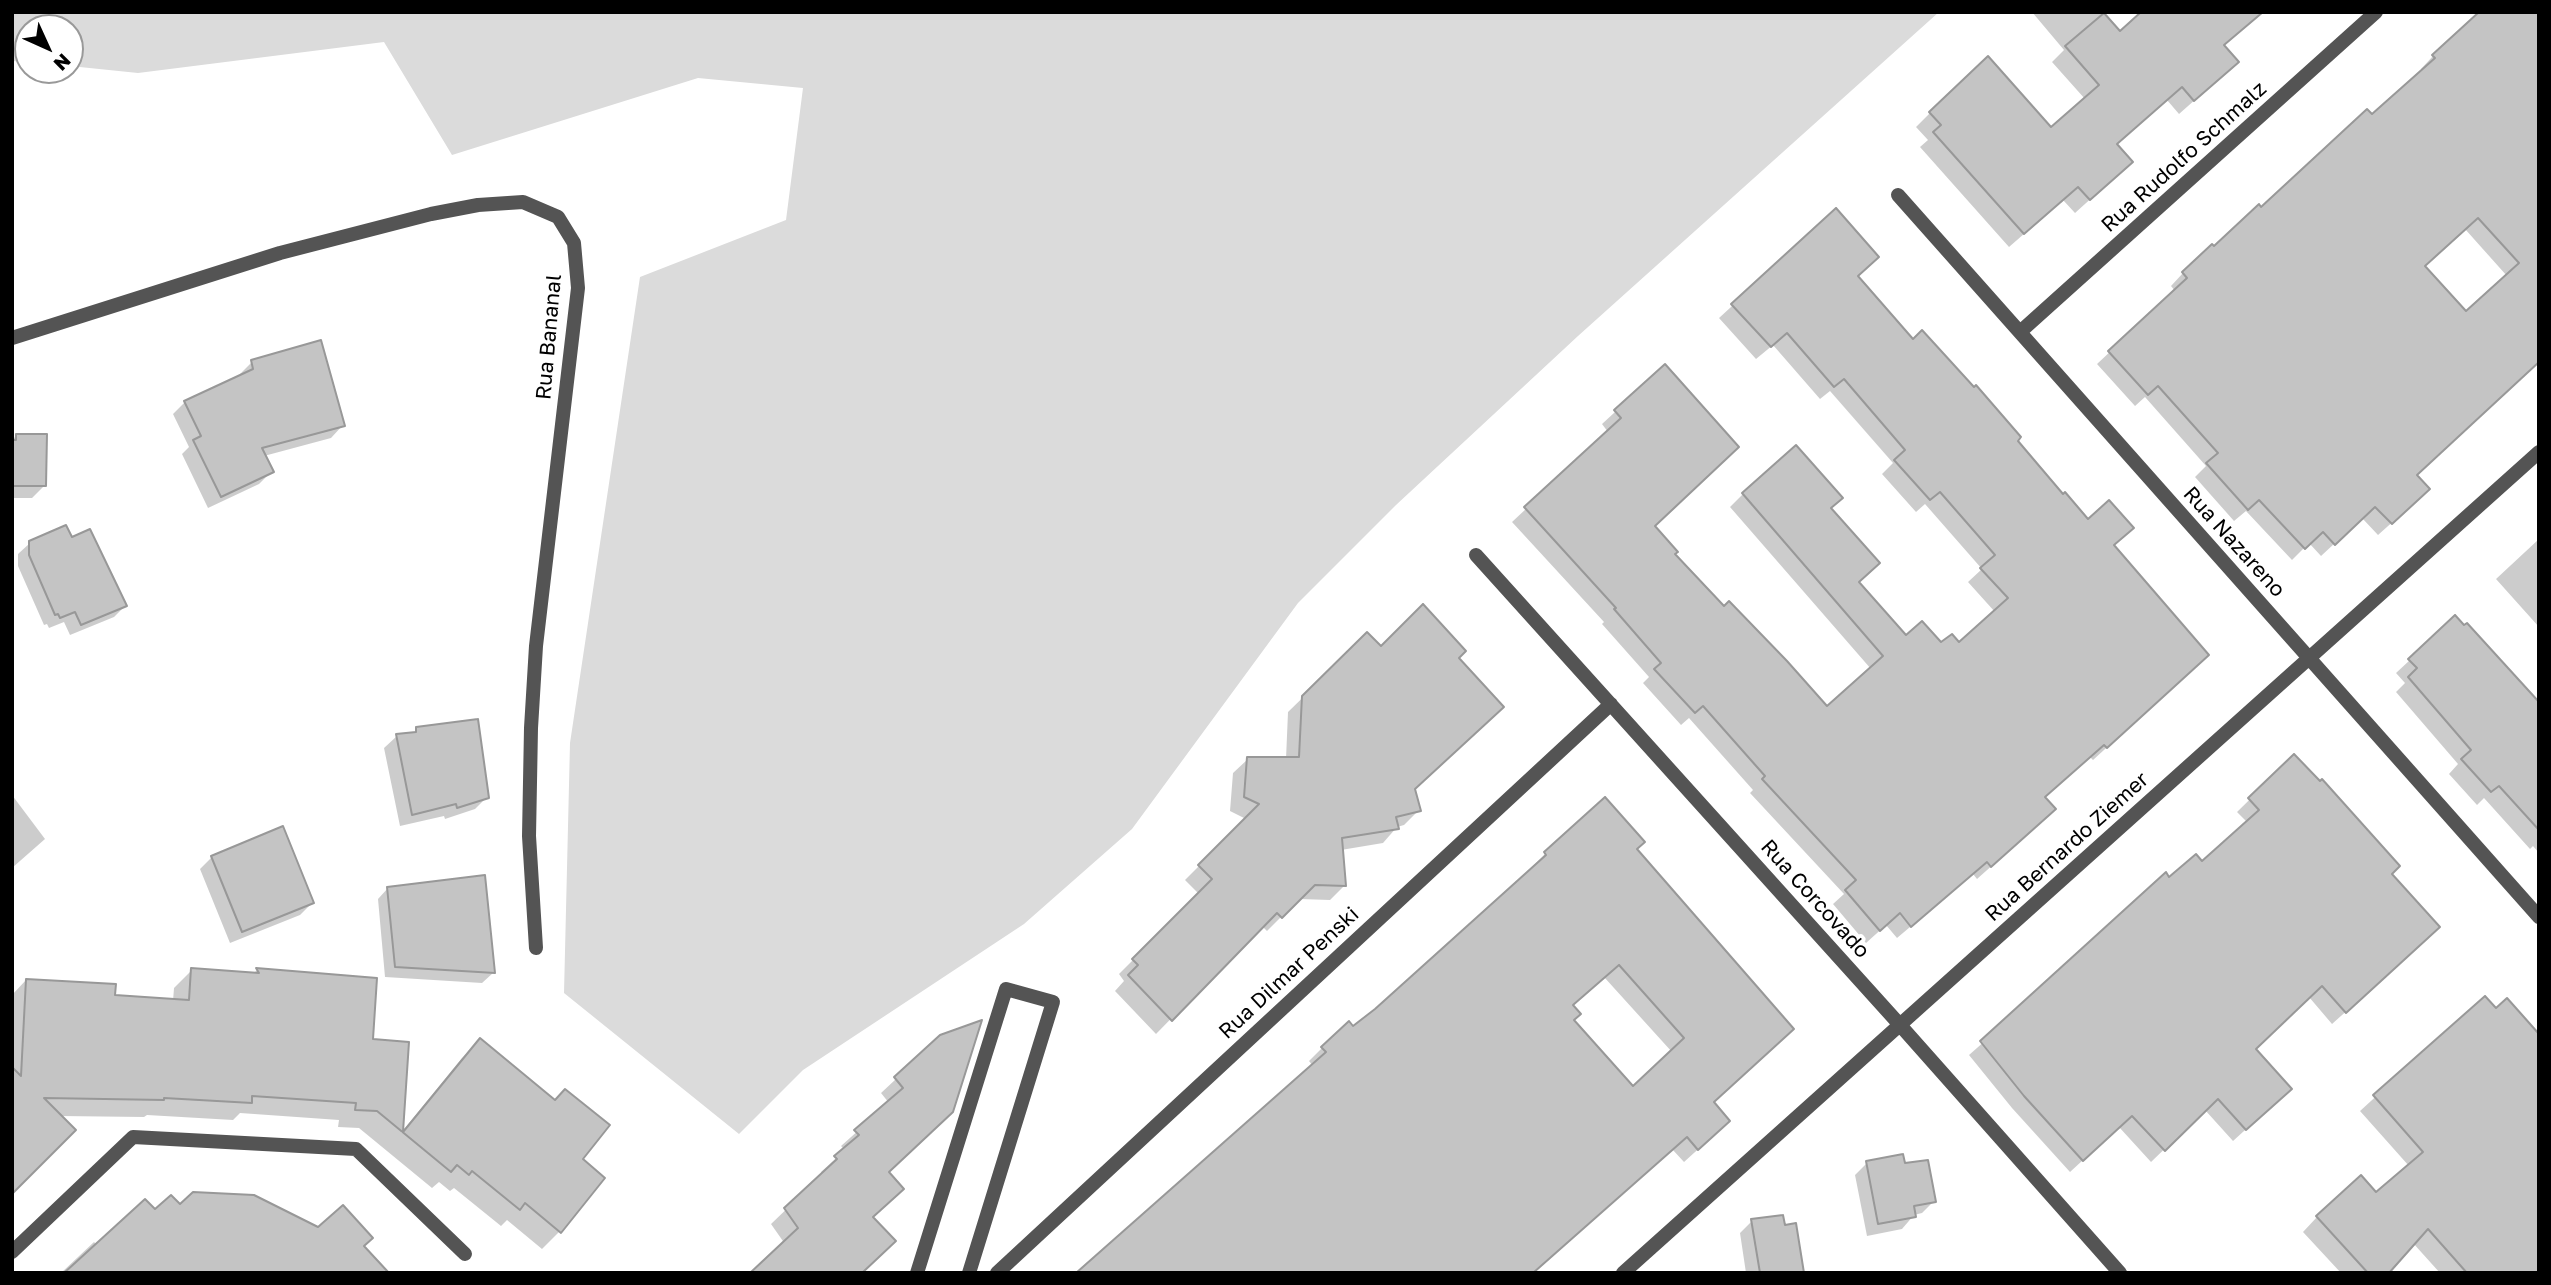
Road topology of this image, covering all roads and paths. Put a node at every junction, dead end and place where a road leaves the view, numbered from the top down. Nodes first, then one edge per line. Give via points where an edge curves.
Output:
1 (2376, 12) edge
2 (1898, 195) dead end
3 (2020, 332) junction
4 (12, 338) edge
5 (2539, 452) edge
6 (1476, 555) dead end
7 (2309, 658) junction
8 (1611, 704) junction
9 (2539, 917) edge
10 (536, 948) dead end
11 (1900, 1025) junction
12 (12, 1252) edge
13 (465, 1254) dead end
14 (917, 1273) edge
15 (969, 1273) edge
16 (997, 1273) edge
17 (1623, 1273) edge
18 (2120, 1273) edge

1 - 3 street, Rua Rudolfo Schmalz
2 - 3 street, Rua Nazareno
3 - 7 street, Rua Nazareno
4 - 10 street, Rua Bananal via 280,254 431,214 523,202 558,217 574,243 578,288 536,646 529,836
5 - 7 street, Rua Bernardo Ziemer
6 - 8 street, Rua Corcovado
7 - 9 street, Rua Nazareno
7 - 11 street, Rua Bernardo Ziemer
8 - 11 street, Rua Corcovado
8 - 16 street, Rua Dilmar Penski
11 - 17 street, Rua Bernardo Ziemer
11 - 18 street, Rua Corcovado
12 - 13 street via 133,1137 356,1149
14 - 15 street via 1006,989 1053,1002

